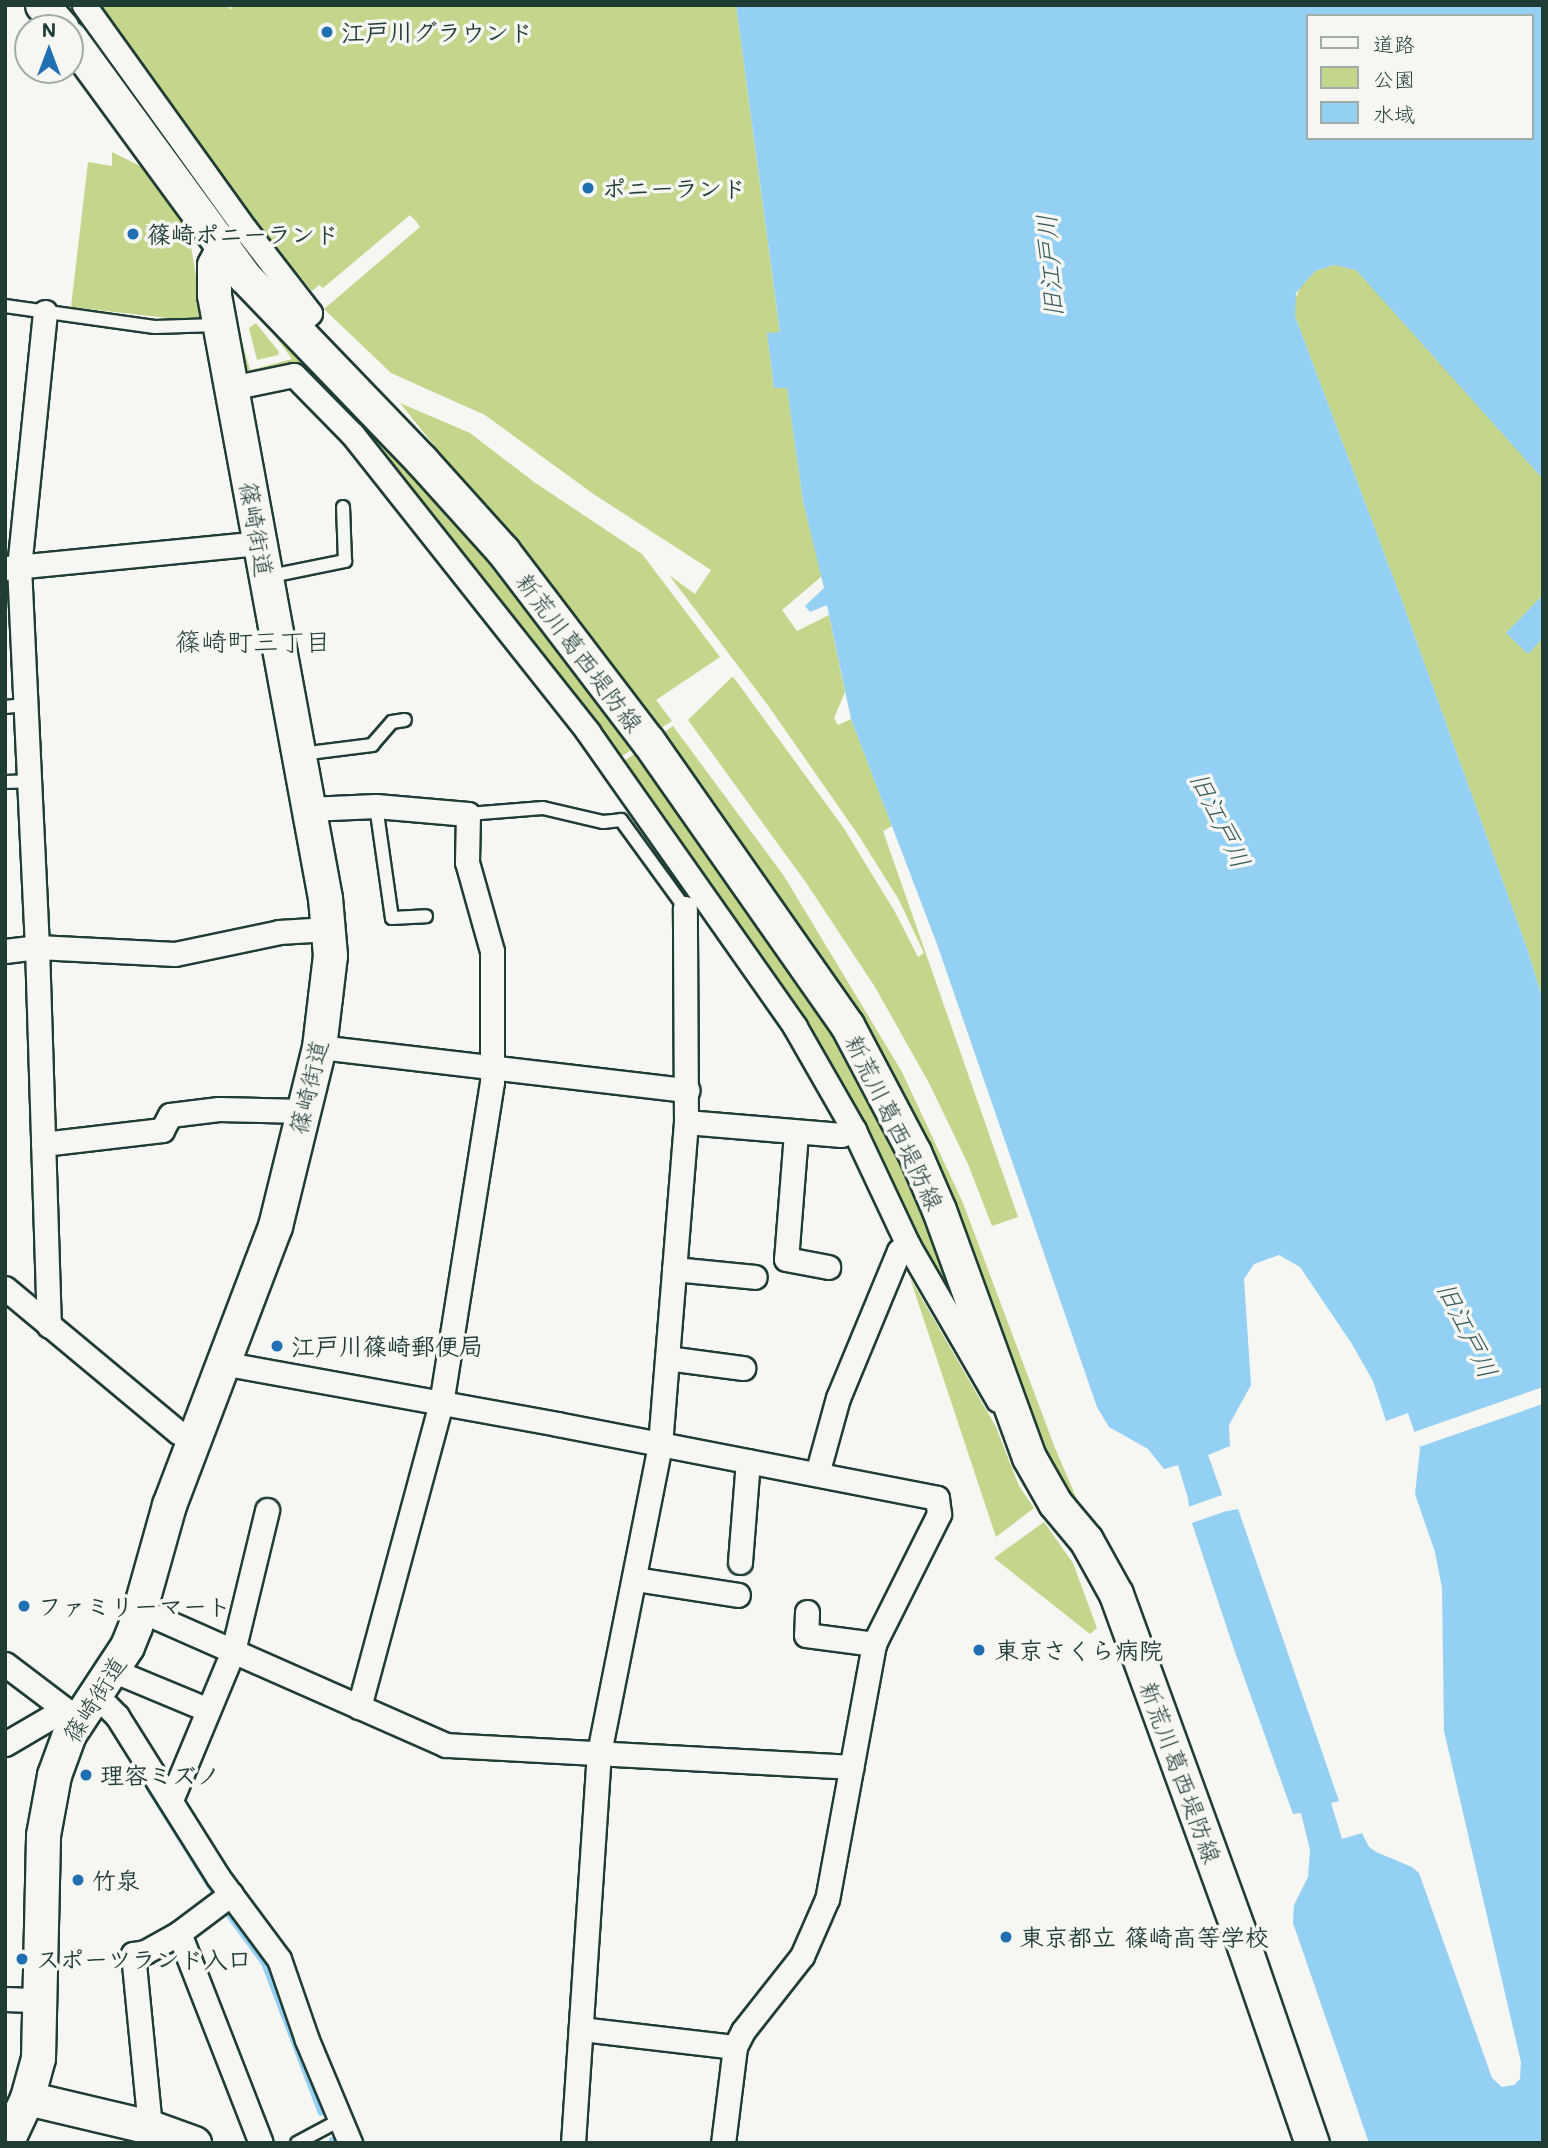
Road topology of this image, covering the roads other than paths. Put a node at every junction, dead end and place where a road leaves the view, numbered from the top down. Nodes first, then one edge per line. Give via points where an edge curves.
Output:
1 (84, 5) edge
2 (84, 57) edge
3 (222, 249) junction
4 (5, 306) edge
5 (45, 312) junction
6 (219, 324) junction
7 (293, 329) junction
8 (231, 388) junction
9 (343, 507) dead end
10 (260, 544) junction
11 (12, 567) edge
12 (265, 577) junction
13 (15, 706) edge
14 (405, 720) dead end
15 (297, 755) junction
16 (29, 781) junction
17 (5, 782) edge
18 (376, 806) junction
19 (308, 809) junction
20 (468, 814) junction
21 (685, 908) joint
22 (426, 916) dead end
23 (328, 929) junction
24 (37, 947) junction
25 (5, 951) edge
26 (319, 1047) junction
27 (493, 1068) junction
28 (687, 1090) junction
29 (303, 1111) junction
30 (686, 1122) junction
31 (854, 1130) junction
32 (796, 1133) junction
33 (43, 1144) junction
34 (908, 1245) junction
35 (828, 1267) dead end
36 (674, 1269) junction
37 (755, 1277) dead end
38 (5, 1288) edge
39 (49, 1326) junction
40 (667, 1358) junction
41 (222, 1363) junction
42 (743, 1368) dead end
43 (441, 1403) junction
44 (1015, 1426) junction
45 (193, 1439) junction
46 (660, 1446) junction
47 (748, 1461) junction
48 (817, 1474) junction
49 (267, 1510) dead end
50 (740, 1562) dead end
51 (635, 1579) junction
52 (738, 1595) dead end
53 (140, 1609) junction
54 (807, 1612) dead end
55 (874, 1644) junction
56 (233, 1651) junction
57 (5, 1664) edge
58 (88, 1699) junction
59 (359, 1707) junction
60 (208, 1710) junction
61 (5, 1744) edge
62 (599, 1753) junction
63 (851, 1768) junction
64 (171, 1800) junction
65 (231, 1894) junction
66 (179, 1933) junction
67 (5, 1999) edge
68 (38, 2000) junction
69 (581, 2029) junction
70 (735, 2048) junction
71 (27, 2098) junction
72 (338, 2121) junction
73 (150, 2127) junction
74 (6, 2143) edge
75 (194, 2143) edge
76 (261, 2143) edge
77 (297, 2143) edge
78 (350, 2143) edge
79 (573, 2143) edge
80 (723, 2143) edge
81 (1312, 2143) edge

1 - 7 street via 310,313
2 - 3 main road
3 - 6 main road, 篠崎街道 via 213,273
3 - 7 main road, 新荒川葛西堤防線
4 - 5 lane
5 - 6 lane via 155,327
5 - 11 street
6 - 8 main road, 篠崎街道
7 - 44 main road, 新荒川葛西堤防線 via 503,551 648,741 847,1025 939,1210
8 - 10 main road, 篠崎街道
8 - 31 street via 294,375 353,435 617,772 788,1016
9 - 12 lane via 345,561
10 - 11 street
10 - 12 main road, 篠崎街道
11 - 13 street
12 - 15 main road, 篠崎街道
13 - 16 street
14 - 15 lane via 392,722 372,745
15 - 19 main road, 篠崎街道
16 - 17 lane
16 - 24 street
18 - 19 street
18 - 20 street
18 - 22 lane via 392,918
19 - 23 main road, 篠崎街道
20 - 21 lane via 543,808 603,821 621,820
20 - 27 street via 467,862 492,951
21 - 28 street
23 - 24 street via 279,932 175,954
23 - 26 main road, 篠崎街道 via 330,955
24 - 25 street
24 - 33 street
26 - 27 street
26 - 29 main road, 篠崎街道
27 - 28 street
27 - 43 street
28 - 30 street
29 - 33 street via 182,1113 170,1115 162,1130
29 - 41 main road, 篠崎街道 via 275,1226
30 - 32 street
30 - 36 street
31 - 32 street via 841,1135
31 - 34 street
32 - 35 street via 786,1259
33 - 39 street
34 - 44 street via 980,1374
34 - 48 street via 899,1251 838,1398
36 - 37 street
36 - 40 street
38 - 39 street
39 - 45 street via 177,1432
40 - 42 street
40 - 46 street
41 - 43 street
41 - 45 main road, 篠崎街道
43 - 46 street
43 - 59 street
44 - 81 main road, 新荒川葛西堤防線 via 1040,1480 1086,1540 1116,1594
45 - 53 main road, 篠崎街道 via 169,1504
46 - 47 street
46 - 51 street
47 - 48 street
47 - 50 street
48 - 55 street via 934,1495 939,1503 939,1514
49 - 56 street
51 - 52 street
51 - 62 street
53 - 56 street
53 - 58 main road, 篠崎街道 via 127,1646
54 - 55 street via 806,1635
55 - 63 street
56 - 59 street
56 - 60 street
57 - 58 street
58 - 60 street
58 - 61 street
58 - 64 street via 117,1716
58 - 68 main road, 篠崎街道 via 62,1751 48,1798
59 - 62 street via 446,1745
60 - 64 street
62 - 63 street
62 - 69 street
63 - 70 street via 827,1899 802,1955
64 - 65 street
65 - 66 street
65 - 72 street via 279,1959
66 - 73 street via 133,1954
66 - 76 street
67 - 68 street
68 - 71 main road, 篠崎街道 via 38,2058
69 - 70 street
69 - 79 street
70 - 80 street
71 - 73 main road
71 - 74 main road, 篠崎街道
72 - 77 lane
72 - 78 street
73 - 75 main road

